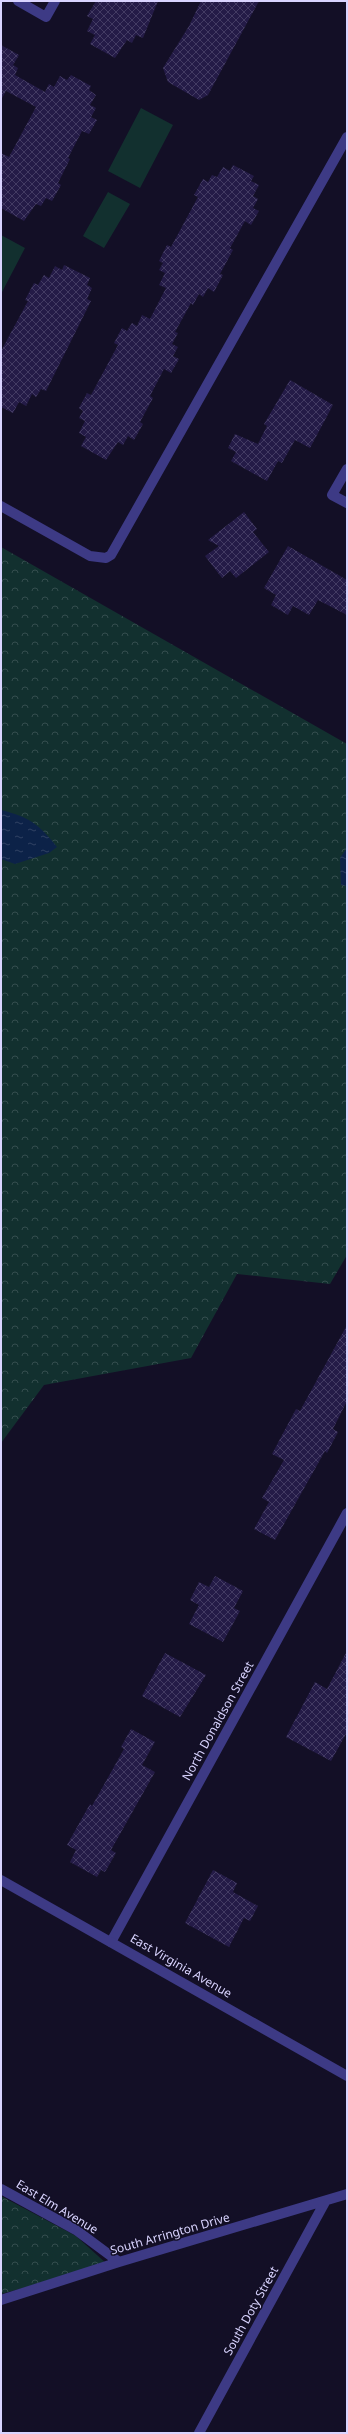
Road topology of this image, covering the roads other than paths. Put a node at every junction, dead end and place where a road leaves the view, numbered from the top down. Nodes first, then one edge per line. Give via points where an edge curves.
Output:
1 (18, 1) edge
2 (55, 1) edge
3 (347, 136) edge
4 (347, 468) edge
5 (347, 503) edge
6 (1, 506) edge
7 (347, 1513) edge
8 (1, 1880) edge
9 (111, 1942) junction
10 (347, 2076) edge
11 (1, 2189) edge
12 (347, 2194) edge
13 (325, 2202) junction
14 (119, 2262) junction
15 (1, 2300) edge
16 (200, 2433) edge

1 - 2 street via 46,17
3 - 6 street via 111,555 106,558 90,556
4 - 5 street via 332,495
7 - 9 street, North Donaldson Street
8 - 9 street, East Virginia Avenue
9 - 10 street, East Virginia Avenue
11 - 14 street, East Elm Avenue via 76,2230
12 - 13 street, South Arrington Drive
13 - 14 street, South Arrington Drive
13 - 16 street, South Doty Street
14 - 15 street, South Arrington Drive

